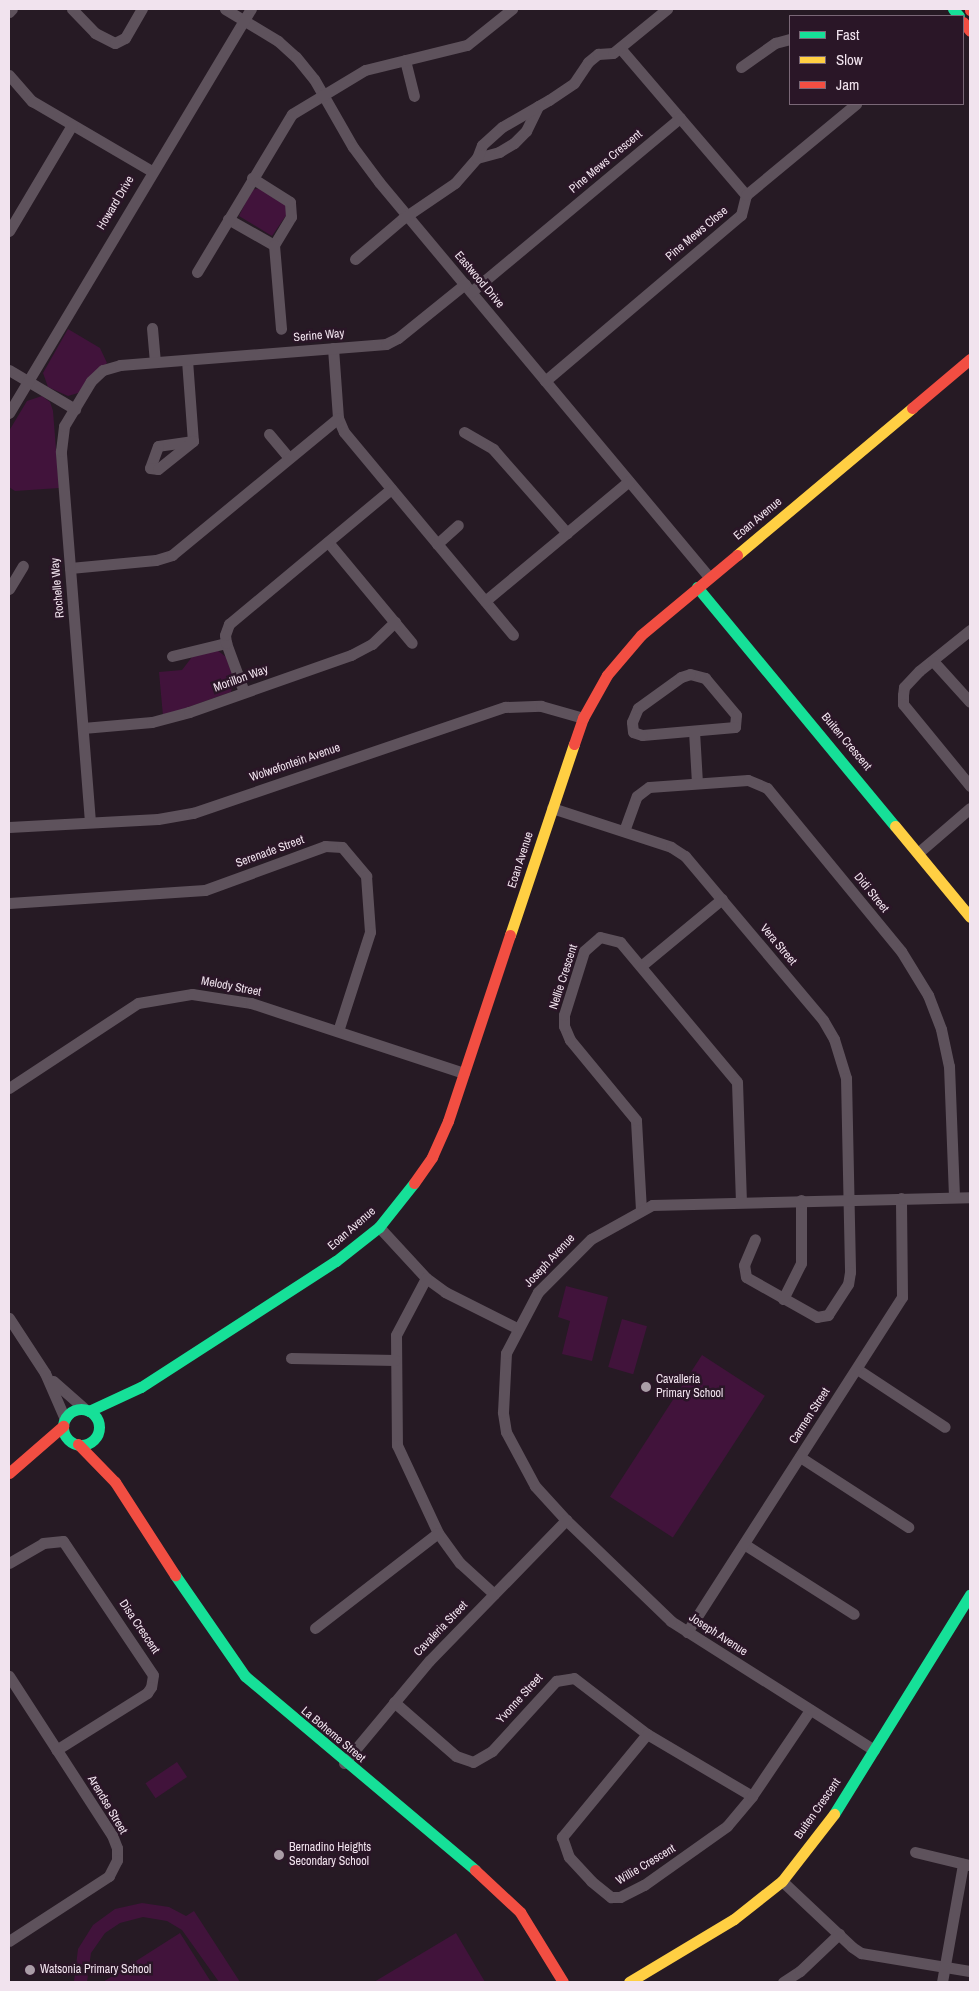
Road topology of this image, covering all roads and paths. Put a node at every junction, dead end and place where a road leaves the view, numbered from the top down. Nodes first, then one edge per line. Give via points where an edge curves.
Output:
1 (12, 9) edge
2 (72, 9) edge
3 (142, 9) edge
4 (225, 9) edge
5 (251, 9) edge
6 (512, 9) edge
7 (667, 9) edge
8 (9, 12) edge
9 (243, 19) junction
10 (789, 39) edge
11 (620, 48) junction
12 (405, 60) junction
13 (741, 67) dead end
14 (9, 75) edge
15 (323, 95) junction
16 (414, 96) dead end
17 (854, 105) edge
18 (538, 106) junction
19 (680, 118) junction
20 (72, 125) junction
21 (502, 127) junction
22 (516, 141) junction
23 (477, 158) junction
24 (152, 171) junction
25 (252, 178) junction
26 (746, 195) junction
27 (408, 216) junction
28 (228, 219) junction
29 (9, 230) edge
30 (274, 245) junction
31 (355, 259) dead end
32 (197, 272) dead end
33 (468, 288) junction
34 (152, 328) dead end
35 (281, 329) dead end
36 (333, 348) junction
37 (970, 359) edge
38 (187, 360) junction
39 (155, 362) junction
40 (9, 370) edge
41 (28, 381) junction
42 (545, 381) junction
43 (75, 409) junction
44 (9, 413) edge
45 (338, 418) junction
46 (464, 432) dead end
47 (269, 434) dead end
48 (193, 441) dead end
49 (290, 458) junction
50 (629, 481) junction
51 (392, 489) junction
52 (458, 525) dead end
53 (567, 533) junction
54 (328, 542) junction
55 (437, 544) junction
56 (23, 566) dead end
57 (70, 568) junction
58 (709, 577) junction
59 (697, 588) junction
60 (9, 589) edge
61 (485, 601) junction
62 (395, 622) junction
63 (970, 630) edge
64 (513, 635) dead end
65 (226, 643) junction
66 (412, 643) dead end
67 (172, 656) dead end
68 (934, 661) junction
69 (244, 692) junction
70 (969, 698) edge
71 (584, 718) junction
72 (83, 728) junction
73 (694, 732) junction
74 (697, 783) junction
75 (970, 786) edge
76 (552, 808) junction
77 (970, 808) edge
78 (90, 822) junction
79 (9, 827) edge
80 (624, 831) junction
81 (919, 852) junction
82 (722, 898) junction
83 (9, 903) edge
84 (970, 915) edge
85 (641, 966) junction
86 (338, 1031) junction
87 (464, 1074) junction
88 (9, 1088) edge
89 (954, 1197) junction
90 (970, 1197) edge
91 (901, 1198) junction
92 (848, 1199) junction
93 (801, 1200) junction
94 (742, 1201) junction
95 (641, 1210) junction
96 (379, 1227) junction
97 (756, 1239) dead end
98 (426, 1278) junction
99 (783, 1299) junction
100 (9, 1318) edge
101 (517, 1328) junction
102 (291, 1358) dead end
103 (395, 1360) junction
104 (857, 1369) junction
105 (45, 1373) junction
106 (141, 1388) junction
107 (87, 1410) junction
108 (64, 1423) junction
109 (945, 1427) dead end
110 (98, 1432) junction
111 (75, 1443) junction
112 (800, 1457) junction
113 (25, 1462) junction
114 (9, 1473) edge
115 (115, 1482) junction
116 (566, 1520) junction
117 (908, 1527) dead end
118 (438, 1532) junction
119 (744, 1544) junction
120 (9, 1563) edge
121 (494, 1594) junction
122 (970, 1595) edge
123 (854, 1614) dead end
124 (315, 1628) dead end
125 (687, 1632) junction
126 (9, 1676) edge
127 (394, 1702) junction
128 (810, 1710) junction
129 (647, 1734) junction
130 (56, 1750) junction
131 (874, 1750) junction
132 (344, 1762) junction
133 (752, 1796) junction
134 (915, 1852) dead end
135 (967, 1865) edge
136 (782, 1880) junction
137 (839, 1934) junction
138 (9, 1942) edge
139 (945, 1967) junction
140 (970, 1971) edge
141 (563, 1982) edge
142 (629, 1982) edge
143 (782, 1982) edge
144 (942, 1982) edge

1 - 8 street
2 - 3 street via 95,33 115,43 125,38
4 - 9 street, Eastwood Drive
5 - 9 street, Howard Drive
6 - 12 street via 467,45
7 - 11 street
9 - 15 street, Eastwood Drive via 278,41 296,58
9 - 24 street, Howard Drive
10 - 13 street via 775,43
11 - 18 street via 613,53 598,54 579,72 574,83
11 - 19 street
12 - 15 street via 365,70
12 - 16 street
14 - 20 street via 32,101
15 - 25 street via 288,118
15 - 27 street, Eastwood Drive via 357,153
17 - 26 street
18 - 21 street
18 - 22 street via 526,131
19 - 26 street
19 - 33 street, Pine Mews Crescent
20 - 24 street
20 - 29 street
21 - 22 street
21 - 23 street via 482,145
22 - 23 street via 499,152
23 - 27 street via 455,183
24 - 41 street, Howard Drive
25 - 28 street
25 - 30 street via 288,200 293,207 291,217
26 - 42 street, Pine Mews Close via 741,215
27 - 31 street
27 - 33 street, Eastwood Drive
28 - 30 street
28 - 32 street
30 - 35 street
33 - 36 street, Serine Way via 392,342
33 - 42 street, Eastwood Drive
34 - 39 street
36 - 38 street, Serine Way
36 - 45 street
37 - 58 street, Eoan Avenue
38 - 39 street, Serine Way
38 - 48 street
39 - 43 street, Serine Way via 104,370 91,381
40 - 41 street
41 - 43 street
41 - 44 street, Howard Drive
42 - 50 street, Eastwood Drive
43 - 57 street, Rochelle Way via 61,436
45 - 49 street
45 - 51 street via 344,432
46 - 53 street via 493,449
47 - 49 street
49 - 57 street via 172,555 156,560
50 - 53 street
50 - 58 street, Eastwood Drive
51 - 54 street
51 - 55 street
52 - 55 street
53 - 61 street
54 - 62 street
54 - 65 street via 229,624
55 - 61 street
56 - 60 street
57 - 72 street, Rochelle Way
58 - 59 street, Eoan Avenue
59 - 71 street, Eoan Avenue via 626,650
59 - 81 street, Buiten Crescent
61 - 64 street
62 - 66 street
62 - 69 street, Morillon Way via 365,649
63 - 68 street
65 - 67 street
65 - 69 street
68 - 70 street
68 - 75 street via 904,687 904,704
69 - 72 street, Morillon Way via 170,718
71 - 76 street, Eoan Avenue
71 - 78 street, Wolwefontein Avenue via 541,706 505,707 193,813 158,819
72 - 78 street, Rochelle Way
73 - 73 street via 639,735 632,729 632,722 638,708 681,677 695,674 705,678 737,721 732,729
73 - 74 street
74 - 80 street, Didi Street via 645,788 634,800
74 - 89 street, Didi Street via 748,780 767,788 916,973 935,1012 946,1047 951,1084
76 - 80 street, Vera Street
76 - 87 street, Eoan Avenue
77 - 81 street
78 - 79 street, Wolwefontein Avenue
80 - 82 street, Vera Street via 680,852
81 - 84 street, Buiten Crescent
82 - 85 street
82 - 92 street, Vera Street via 823,1020 839,1049 846,1078
83 - 86 street, Serenade Street via 205,890 325,846 342,847 366,876 370,932
85 - 94 street, Nellie Crescent via 737,1082
85 - 95 street, Nellie Crescent via 616,939 600,937 591,942 584,951 564,1020 570,1040 636,1120
86 - 87 street, Melody Street
86 - 88 street, Melody Street via 250,1003 206,995 172,995 138,1003
87 - 96 street, Eoan Avenue via 432,1157
89 - 90 street, Joseph Avenue
89 - 91 street, Joseph Avenue
91 - 92 street, Joseph Avenue
91 - 104 street, Carmen Street via 904,1292
92 - 93 street, Joseph Avenue
92 - 99 street, Vera Street via 849,1279 828,1315 817,1317
93 - 94 street, Joseph Avenue
93 - 99 street via 801,1263
94 - 95 street, Joseph Avenue via 664,1203
95 - 101 street, Joseph Avenue via 591,1239 538,1292
96 - 98 street
96 - 106 street, Eoan Avenue via 336,1261
97 - 99 street, Vera Street via 744,1273
98 - 101 street via 445,1292
98 - 103 street via 397,1328
100 - 105 street
101 - 116 street, Joseph Avenue via 506,1353 503,1419 520,1463 535,1486
102 - 103 street
103 - 118 street via 399,1453
104 - 109 street
104 - 112 street, Carmen Street
105 - 107 street via 73,1402
105 - 108 street
106 - 107 street, Eoan Avenue
106 - 110 street, Eoan Avenue via 110,1413
107 - 108 street via 71,1412
107 - 110 street via 97,1419
108 - 111 street via 66,1436
108 - 113 street
110 - 111 street via 89,1442
110 - 115 street, La Boheme Street
111 - 113 street
111 - 115 street, La Boheme Street
112 - 117 street
112 - 119 street, Carmen Street
113 - 114 street
115 - 132 street, La Boheme Street via 233,1661 261,1693
116 - 121 street, Cavaleria Street
116 - 125 street, Joseph Avenue
118 - 121 street via 460,1563
118 - 124 street
119 - 123 street
119 - 125 street, Carmen Street
120 - 130 street, Disa Crescent via 44,1542 63,1541 153,1675 146,1693
121 - 127 street, Cavaleria Street
122 - 131 street, Buiten Crescent
125 - 128 street, Joseph Avenue
126 - 130 street, Arendse Street
127 - 129 street, Yvonne Street via 456,1756 473,1762 492,1751 545,1691 565,1678 584,1683
127 - 132 street, Cavaleria Street
128 - 131 street, Joseph Avenue
128 - 133 street, Willie Crescent
129 - 133 street, Yvonne Street
129 - 133 street, Willie Crescent via 562,1837 569,1857 605,1894 620,1897 676,1865 727,1826
130 - 138 street, Arendse Street via 112,1835 117,1860 109,1876
131 - 136 street, Buiten Crescent via 832,1816
132 - 141 street, La Boheme Street via 465,1861 520,1912
134 - 135 street
135 - 139 street
136 - 137 street
136 - 142 street, Buiten Crescent via 734,1919
137 - 139 street via 861,1953
137 - 143 street
139 - 140 street
139 - 144 street

